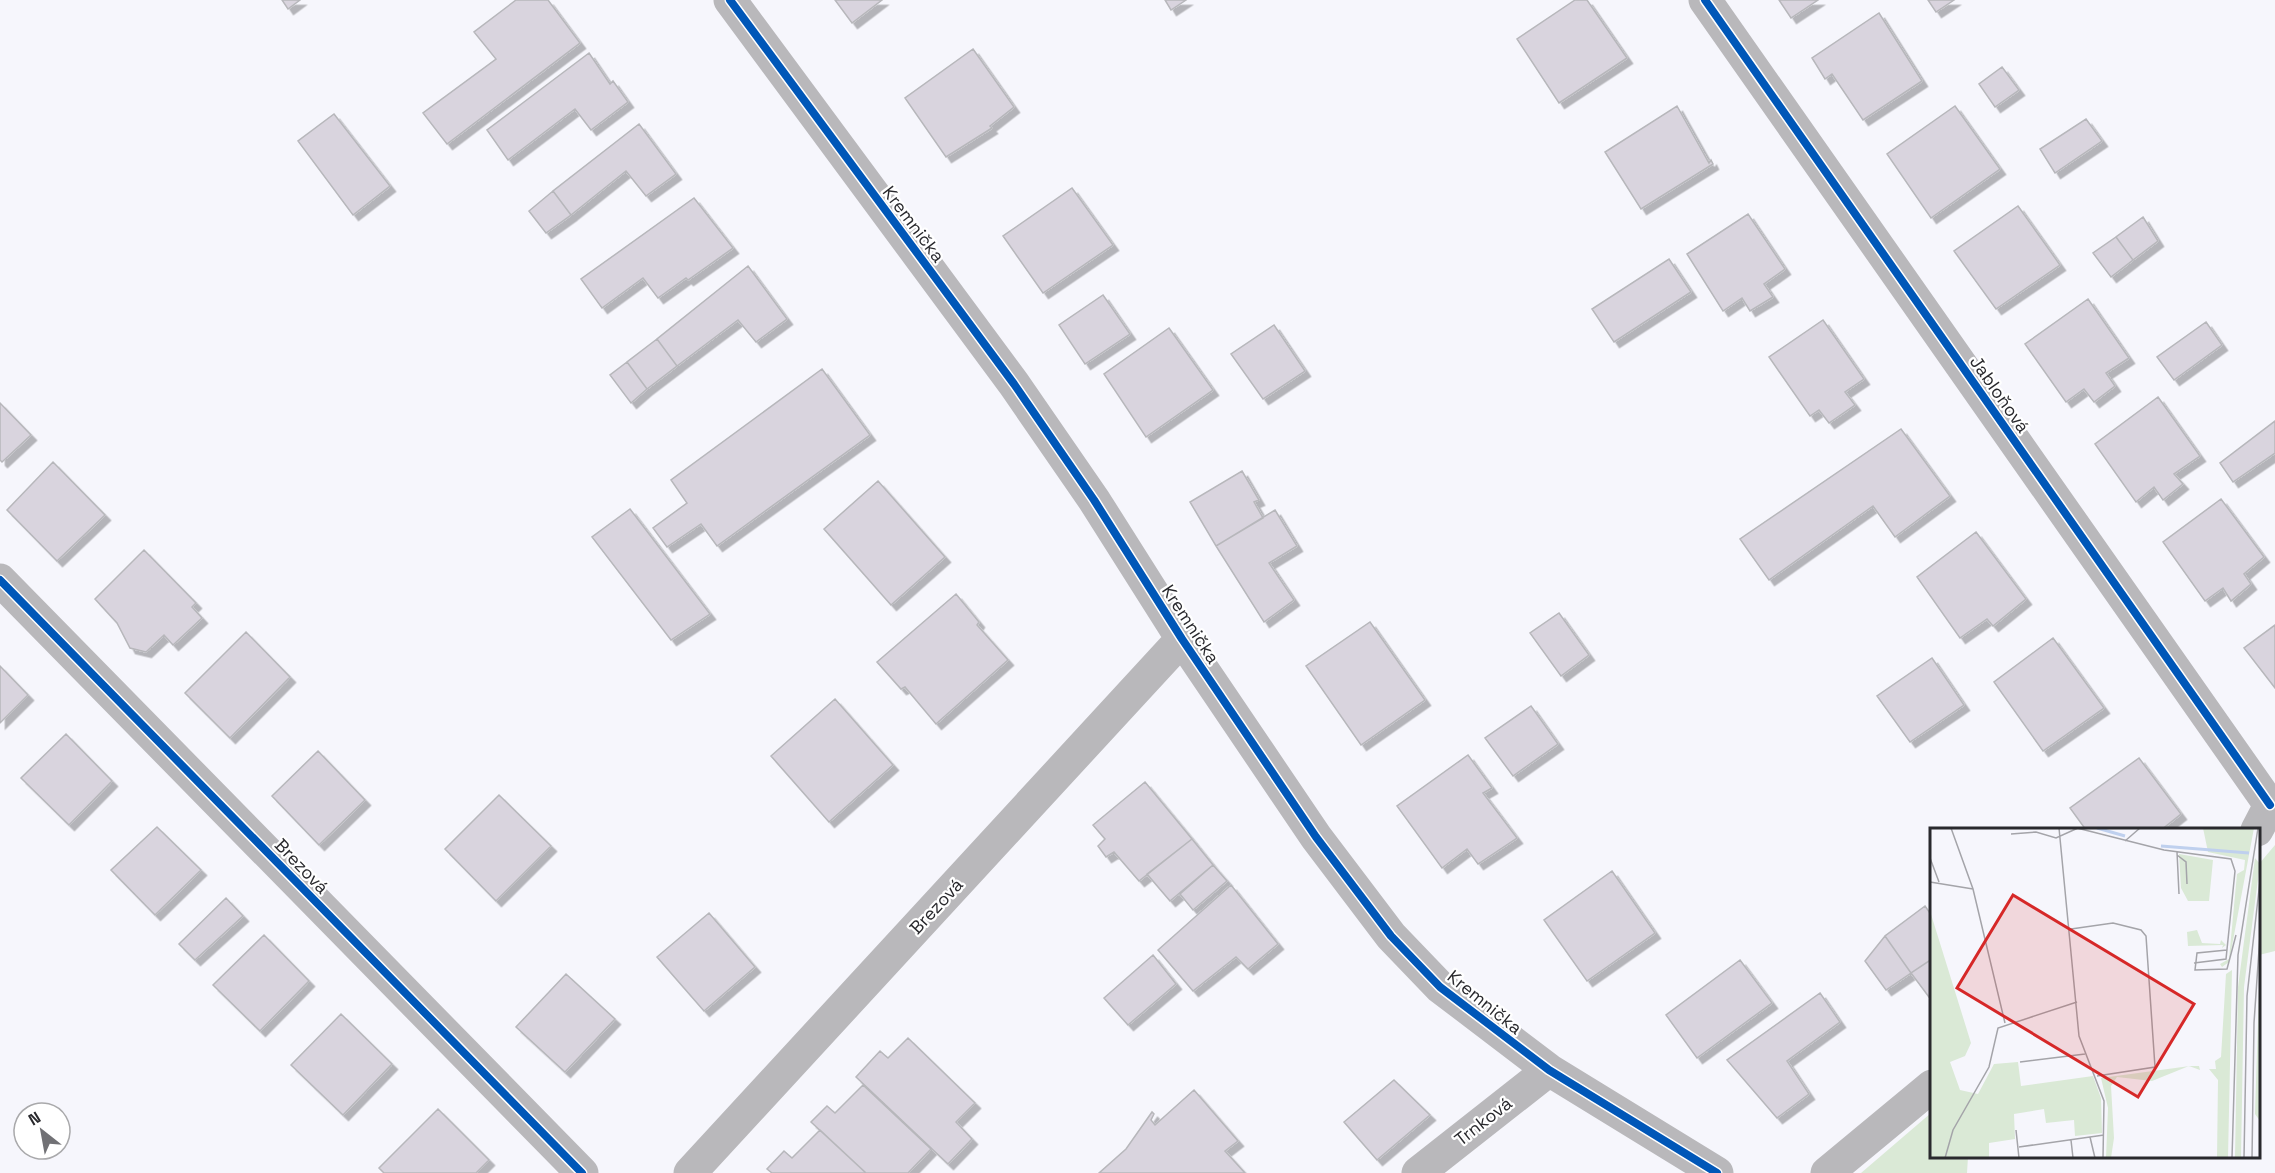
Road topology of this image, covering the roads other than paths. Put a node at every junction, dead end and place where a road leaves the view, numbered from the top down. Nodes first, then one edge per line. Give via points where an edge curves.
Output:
1 (730, 0) edge
2 (1705, 0) edge
3 (0, 580) edge
4 (1182, 639) junction
5 (2264, 817) edge
6 (1549, 1070) junction
7 (1930, 1088) edge
8 (582, 1173) edge
9 (690, 1173) edge
10 (1418, 1173) edge
11 (1717, 1173) edge
12 (1827, 1173) edge

1 - 4 street, Kremnička via 1014,384
2 - 5 street, Jabloňová
3 - 8 street, Brezová
4 - 6 street, Kremnička via 1316,837 1391,936 1440,987
4 - 9 street, Brezová
6 - 10 street, Trnková
6 - 11 street, Kremnička
7 - 12 street

